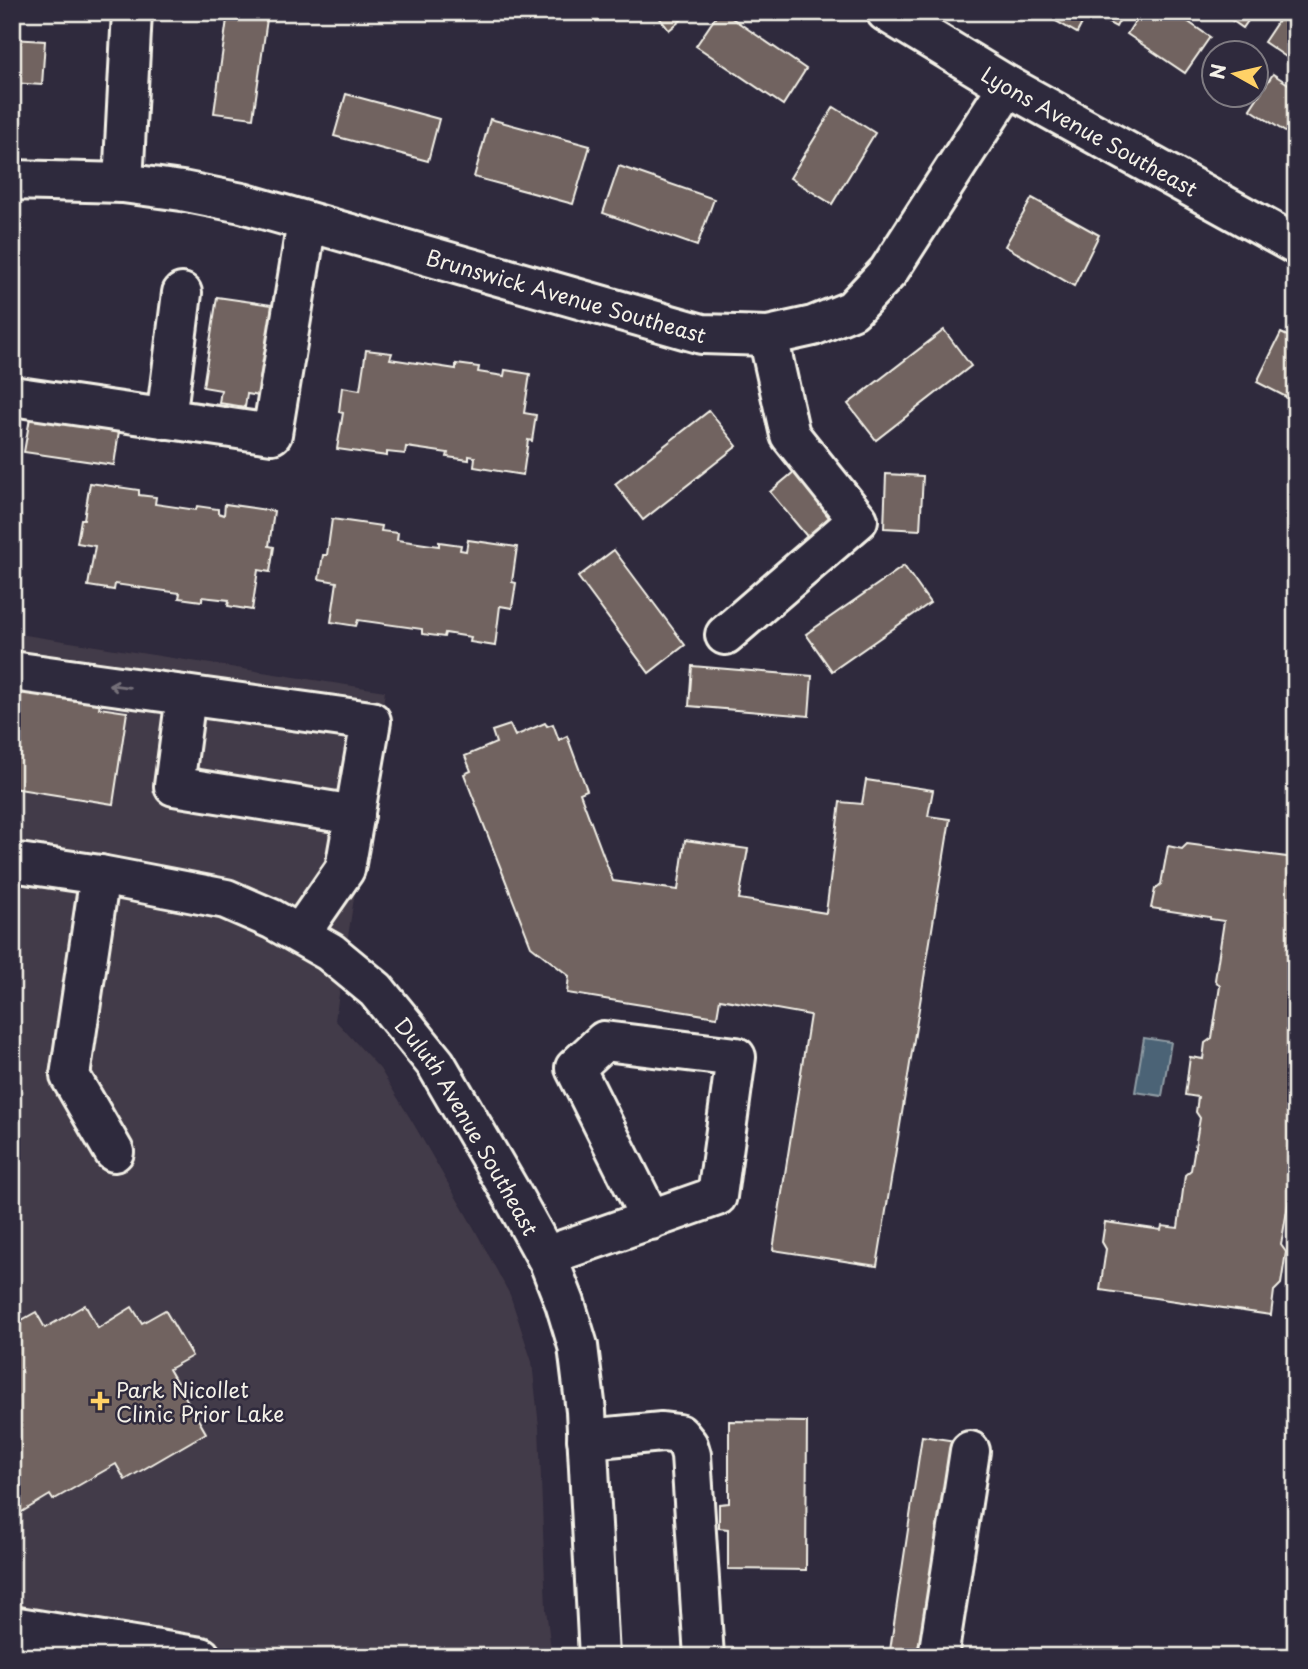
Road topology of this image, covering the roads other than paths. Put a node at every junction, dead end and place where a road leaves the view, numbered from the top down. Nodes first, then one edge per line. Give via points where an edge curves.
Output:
1 (132, 12) edge
2 (886, 12) edge
3 (1007, 86) junction
4 (12, 180) edge
5 (123, 183) junction
6 (307, 222) junction
7 (1296, 245) edge
8 (182, 293) dead end
9 (768, 336) junction
10 (12, 396) edge
11 (166, 419) junction
12 (725, 635) dead end
13 (12, 671) edge
14 (187, 695) junction
15 (355, 815) junction
16 (12, 862) edge
17 (100, 875) junction
18 (300, 934) junction
19 (114, 1152) dead end
20 (651, 1220) junction
21 (546, 1256) junction
22 (587, 1439) junction
23 (970, 1451) dead end
24 (12, 1626) edge
25 (201, 1657) edge
26 (599, 1657) edge
27 (704, 1657) edge
28 (938, 1657) edge

1 - 5 street
2 - 3 street, Lyons Avenue Southeast
3 - 7 street, Lyons Avenue Southeast
3 - 9 street, Brunswick Avenue Southeast via 888,272 852,310 813,326
4 - 5 street, Brunswick Avenue Southeast
5 - 6 street, Brunswick Avenue Southeast via 242,203
6 - 9 street, Brunswick Avenue Southeast via 702,334
6 - 11 street via 272,434
8 - 11 street
9 - 12 street via 790,435 858,520
10 - 11 street
14 -> 13 street
14 - 15 street via 174,786
14 - 15 street via 371,722
15 - 18 street via 345,869
16 - 17 street, Duluth Avenue Southeast
17 - 18 street, Duluth Avenue Southeast via 226,899
17 - 19 street via 69,1076
18 - 21 street, Duluth Avenue Southeast via 376,990 436,1064
20 - 20 street via 717,1196 736,1057 604,1041 575,1069
20 - 21 street
21 - 22 street, Duluth Avenue Southeast via 578,1346
22 - 26 street, Duluth Avenue Southeast
22 - 27 street via 662,1432 678,1434 688,1445
23 - 28 street
24 - 25 street

